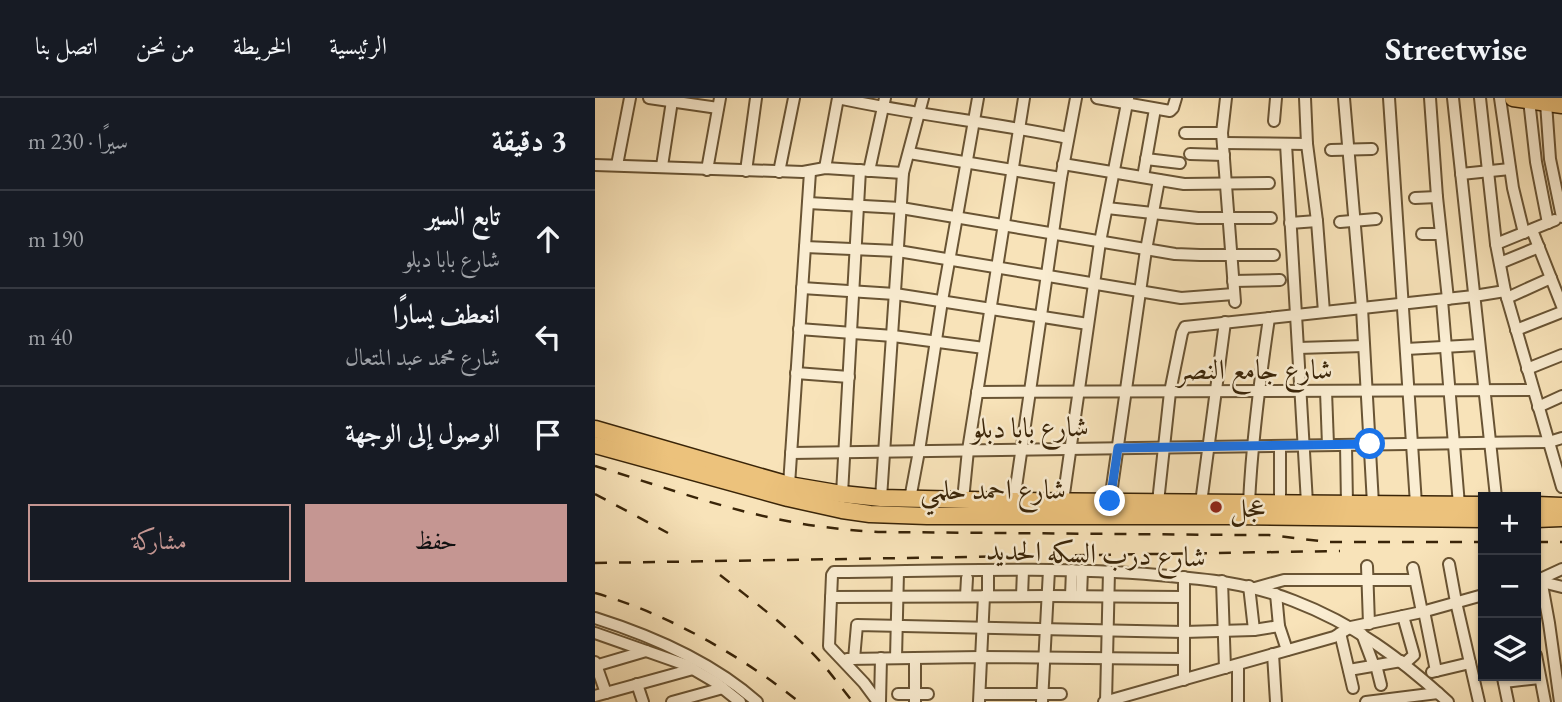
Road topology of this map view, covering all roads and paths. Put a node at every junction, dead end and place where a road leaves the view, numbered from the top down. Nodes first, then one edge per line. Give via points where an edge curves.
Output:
1 (630, 98) edge
2 (649, 98) edge
3 (756, 98) edge
4 (794, 98) edge
5 (838, 98) edge
6 (923, 98) edge
7 (978, 98) edge
8 (1024, 98) edge
9 (1076, 98) edge
10 (1097, 98) edge
11 (1226, 98) edge
12 (1276, 98) edge
13 (1305, 98) edge
14 (1344, 98) edge
15 (1389, 98) edge
16 (1430, 98) edge
17 (1453, 98) edge
18 (1480, 98) edge
19 (1500, 98) edge
20 (672, 101) junction
21 (1127, 101) edge
22 (1537, 102) edge
23 (719, 103) edge
24 (884, 103) edge
25 (1175, 103) edge
26 (1155, 108) junction
27 (1454, 113) junction
28 (919, 114) junction
29 (1431, 114) junction
30 (974, 121) junction
31 (1274, 121) dead end
32 (1019, 128) junction
33 (1185, 133) dead end
34 (1068, 138) junction
35 (1223, 138) junction
36 (1286, 144) junction
37 (1307, 144) junction
38 (1349, 149) junction
39 (1372, 149) dead end
40 (1331, 150) dead end
41 (909, 153) junction
42 (1191, 154) dead end
43 (1224, 155) junction
44 (1146, 159) junction
45 (966, 163) junction
46 (1180, 163) dead end
47 (1063, 164) junction
48 (595, 165) edge
49 (617, 165) junction
50 (662, 166) junction
51 (825, 168) junction
52 (1510, 169) junction
53 (707, 170) junction
54 (865, 170) junction
55 (1013, 170) junction
56 (746, 171) junction
57 (1488, 171) junction
58 (779, 172) junction
59 (810, 172) junction
60 (1113, 172) junction
61 (903, 173) junction
62 (1461, 174) junction
63 (1143, 177) junction
64 (1061, 178) junction
65 (1159, 180) junction
66 (1226, 183) junction
67 (1269, 183) dead end
68 (1437, 197) junction
69 (1415, 198) dead end
70 (808, 203) junction
71 (858, 205) junction
72 (901, 208) junction
73 (1107, 208) junction
74 (1152, 214) junction
75 (957, 217) junction
76 (1562, 217) edge
77 (1271, 218) dead end
78 (1229, 219) junction
79 (1377, 219) dead end
80 (1354, 221) junction
81 (1317, 222) junction
82 (1340, 222) dead end
83 (1290, 223) junction
84 (1548, 223) junction
85 (1004, 225) junction
86 (1528, 231) junction
87 (1440, 233) junction
88 (1053, 234) junction
89 (1422, 234) dead end
90 (1100, 242) junction
91 (1496, 244) junction
92 (805, 247) junction
93 (1539, 247) junction
94 (856, 249) junction
95 (1146, 250) junction
96 (898, 251) junction
97 (1274, 254) dead end
98 (1231, 255) junction
99 (950, 259) junction
100 (1500, 263) junction
101 (997, 267) junction
102 (1047, 275) junction
103 (1551, 278) junction
104 (1280, 280) dead end
105 (1233, 281) junction
106 (1094, 283) junction
107 (802, 288) junction
108 (1140, 290) junction
109 (854, 291) junction
110 (895, 294) junction
111 (1506, 295) junction
112 (1474, 296) junction
113 (1445, 299) junction
114 (942, 301) junction
115 (1404, 304) junction
116 (1562, 306) edge
117 (1362, 308) junction
118 (991, 309) junction
119 (1324, 312) junction
120 (1562, 312) edge
121 (1296, 315) junction
122 (1041, 316) junction
123 (1269, 318) junction
124 (1225, 322) junction
125 (1088, 324) junction
126 (799, 329) junction
127 (1516, 330) junction
128 (851, 333) junction
129 (893, 335) junction
130 (936, 341) junction
131 (1479, 345) junction
132 (1364, 346) junction
133 (1446, 347) junction
134 (984, 348) junction
135 (1298, 348) junction
136 (1406, 349) junction
137 (1562, 355) edge
138 (1527, 369) junction
139 (796, 373) junction
140 (849, 377) junction
141 (1409, 390) junction
142 (1450, 390) junction
143 (1484, 390) junction
144 (1533, 390) junction
145 (1216, 391) junction
146 (1258, 391) junction
147 (1300, 391) junction
148 (1326, 391) junction
149 (1367, 391) junction
150 (977, 392) junction
151 (1078, 392) junction
152 (1126, 392) junction
153 (1170, 392) junction
154 (1030, 393) junction
155 (1562, 396) edge
156 (1538, 407) junction
157 (595, 429) edge
158 (1562, 438) edge
159 (1490, 442) junction
160 (1549, 442) junction
161 (1454, 443) junction
162 (1370, 444) junction
163 (1412, 444) junction
164 (595, 445) edge
165 (1303, 445) junction
166 (1328, 445) junction
167 (1346, 445) junction
168 (1252, 446) junction
169 (1280, 446) junction
170 (1209, 447) junction
171 (1118, 448) junction
172 (1164, 448) junction
173 (1021, 449) junction
174 (1070, 449) junction
175 (968, 450) junction
176 (884, 451) junction
177 (919, 451) junction
178 (845, 452) junction
179 (791, 453) junction
180 (789, 485) junction
181 (1562, 487) edge
182 (1495, 492) edge
183 (842, 494) junction
184 (881, 498) junction
185 (910, 499) junction
186 (963, 500) junction
187 (1014, 501) junction
188 (1063, 501) junction
189 (1110, 501) junction
190 (1158, 502) junction
191 (1201, 503) junction
192 (1249, 503) junction
193 (1280, 503) junction
194 (1307, 503) junction
195 (1347, 504) junction
196 (1373, 504) junction
197 (1416, 504) junction
198 (1459, 505) junction
199 (1478, 505) edge
200 (1541, 505) edge
201 (1562, 506) edge
202 (1035, 508) junction
203 (1478, 519) edge
204 (1541, 519) edge
205 (1562, 519) edge
206 (1449, 564) dead end
207 (1367, 566) dead end
208 (1413, 568) dead end
209 (1562, 569) edge
210 (988, 570) junction
211 (1023, 570) junction
212 (1049, 570) junction
213 (1077, 570) junction
214 (1109, 571) junction
215 (898, 572) junction
216 (1144, 574) junction
217 (967, 578) dead end
218 (1184, 578) junction
219 (1367, 580) junction
220 (1415, 580) junction
221 (1541, 580) edge
222 (1541, 580) edge
223 (1223, 581) junction
224 (1541, 585) edge
225 (1252, 587) junction
226 (1562, 587) edge
227 (1276, 594) junction
228 (967, 596) junction
229 (986, 596) junction
230 (1022, 596) junction
231 (1047, 596) junction
232 (1076, 596) junction
233 (1478, 596) edge
234 (831, 597) junction
235 (898, 597) junction
236 (1109, 597) junction
237 (1146, 597) junction
238 (1184, 597) junction
239 (1456, 602) junction
240 (1423, 612) junction
241 (1403, 616) junction
242 (595, 618) edge
243 (1369, 624) junction
244 (897, 626) junction
245 (1279, 626) junction
246 (1351, 627) junction
247 (982, 628) junction
248 (1046, 629) junction
249 (1108, 630) junction
250 (1254, 630) junction
251 (1224, 631) junction
252 (1184, 632) junction
253 (1340, 633) junction
254 (1362, 634) junction
255 (599, 637) edge
256 (1287, 650) junction
257 (647, 651) junction
258 (1273, 654) junction
259 (981, 657) junction
260 (896, 658) junction
261 (915, 658) junction
262 (848, 659) junction
263 (881, 659) junction
264 (1045, 659) junction
265 (1107, 659) junction
266 (1184, 659) junction
267 (1403, 662) junction
268 (1470, 663) junction
269 (595, 664) edge
270 (1238, 665) junction
271 (1375, 666) junction
272 (1225, 668) junction
273 (693, 669) junction
274 (1349, 670) junction
275 (1436, 671) junction
276 (1559, 674) edge
277 (1419, 675) junction
278 (1541, 679) edge
279 (1184, 680) junction
280 (1504, 681) edge
281 (1540, 681) edge
282 (637, 684) junction
283 (1381, 685) dead end
284 (737, 686) junction
285 (723, 688) junction
286 (1353, 688) dead end
287 (1438, 693) junction
288 (600, 694) edge
289 (898, 694) dead end
290 (928, 694) dead end
291 (1061, 694) dead end
292 (1150, 696) edge
293 (915, 698) edge
294 (979, 698) edge
295 (1042, 698) edge
296 (697, 699) edge
297 (1128, 699) edge
298 (1407, 699) edge
299 (1561, 700) edge
300 (643, 702) edge
301 (674, 702) edge
302 (740, 702) edge
303 (757, 702) edge
304 (879, 702) edge
305 (1105, 702) edge
306 (1238, 702) edge
307 (1276, 702) edge
308 (1372, 702) edge
309 (1448, 702) edge
310 (1479, 702) edge
311 (1508, 702) edge
312 (1545, 702) edge

1 - 49 street
2 - 20 street
3 - 56 street
4 - 58 street
5 - 24 street
5 - 51 street
6 - 28 street
7 - 30 street
8 - 32 street
9 - 34 street
10 - 21 street
11 - 35 street
12 - 31 street
13 - 37 street
14 - 38 street
15 - 115 street
16 - 29 street
17 - 27 street
18 - 57 street
19 - 52 street
20 - 23 street
20 - 50 street
21 - 26 street
21 - 60 street
22 - 76 street
22 - 84 street via 1536,162
23 - 53 street
24 - 28 street
24 - 54 street
25 - 26 street via 1170,111
26 - 44 street
27 - 29 street
27 - 62 street
28 - 30 street
28 - 41 street
29 - 68 street
30 - 32 street
30 - 45 street
32 - 34 street
32 - 55 street
33 - 35 street
34 - 47 street
35 - 36 street
35 - 43 street
36 - 37 street
36 - 83 street
37 - 81 street
38 - 39 street
38 - 40 street
38 - 80 street
41 - 45 street
41 - 61 street
42 - 43 street
43 - 66 street
44 - 46 street
44 - 63 street
45 - 55 street
45 - 75 street
47 - 60 street
47 - 64 street
48 - 49 street
49 - 50 street
50 - 53 street
51 - 54 street
51 - 59 street
52 - 57 street
52 - 86 street
53 - 56 street
54 - 61 street
54 - 71 street
55 - 64 street
55 - 85 street
56 - 58 street
57 - 62 street
57 - 91 street
58 - 59 street
59 - 70 street
60 - 63 street
60 - 73 street
61 - 72 street
62 - 112 street
63 - 65 street
64 - 88 street
65 - 66 street
65 - 74 street
66 - 67 street
66 - 78 street
68 - 69 street
68 - 87 street
70 - 71 street
70 - 92 street
71 - 72 street
71 - 94 street
72 - 75 street
72 - 96 street
73 - 74 street
73 - 90 street
74 - 78 street
74 - 95 street
75 - 85 street
75 - 99 street
76 - 84 street
77 - 78 street
78 - 98 street
79 - 80 street
80 - 82 street
80 - 117 street
81 - 83 street
81 - 119 street
83 - 121 street
84 - 86 street
85 - 88 street
85 - 101 street
86 - 91 street
86 - 93 street
87 - 89 street
87 - 113 street
88 - 90 street
88 - 102 street
90 - 95 street
90 - 106 street
91 - 100 street
92 - 94 street
92 - 107 street
93 - 100 street
93 - 103 street
94 - 96 street
94 - 109 street
95 - 98 street
95 - 108 street
96 - 99 street
96 - 110 street
97 - 98 street
98 - 105 street
99 - 101 street
99 - 114 street
100 - 111 street
101 - 102 street
101 - 118 street
102 - 106 street
102 - 122 street
103 - 111 street
103 - 116 street
104 - 105 street
105 - 108 street via 1234,298 1181,298
106 - 108 street
106 - 125 street
107 - 109 street
107 - 126 street
108 - 152 street
109 - 110 street
109 - 128 street
110 - 114 street
110 - 129 street
111 - 112 street
111 - 127 street
112 - 113 street
112 - 131 street
113 - 115 street
113 - 133 street
114 - 118 street
114 - 130 street
115 - 117 street
115 - 136 street
117 - 119 street
117 - 132 street
118 - 122 street
118 - 134 street
119 - 121 street
120 - 127 street
121 - 123 street
121 - 135 street
122 - 125 street
122 - 154 street
123 - 124 street
123 - 146 street
124 - 145 street
124 - 153 street via 1183,329
125 - 151 street
126 - 128 street
126 - 139 street
127 - 138 street
128 - 129 street
128 - 140 street
129 - 130 street
129 - 176 street
130 - 134 street
130 - 177 street
131 - 133 street
131 - 143 street
132 - 135 street
132 - 149 street
133 - 136 street
133 - 142 street
134 - 150 street
135 - 147 street
136 - 141 street
137 - 138 street
138 - 144 street
139 - 140 street
139 - 179 street
140 - 178 street
141 - 142 street, شارع جامع النصر
141 - 149 street, شارع جامع النصر
141 - 163 street
142 - 143 street, شارع جامع النصر
142 - 161 street
143 - 144 street, شارع جامع النصر
143 - 159 street
144 - 156 street
145 - 146 street, شارع جامع النصر
145 - 153 street, شارع جامع النصر
145 - 170 street
146 - 147 street, شارع جامع النصر
146 - 168 street
147 - 148 street, شارع جامع النصر
147 - 165 street
148 - 149 street, شارع جامع النصر
148 - 166 street
149 - 162 street
150 - 154 street, شارع جامع النصر
150 - 175 street
151 - 152 street, شارع جامع النصر
151 - 154 street, شارع جامع النصر
151 - 174 street
152 - 153 street, شارع جامع النصر
152 - 171 street
153 - 172 street
154 - 173 street
155 - 156 street
156 - 160 street
157 - 180 main road, شارع احمد حلمي
158 - 160 street, شارع بابا دبلو
159 - 160 street, شارع بابا دبلو
159 - 161 street, شارع بابا دبلو
159 - 182 street
160 - 181 street
161 - 163 street, شارع بابا دبلو
161 - 198 street
162 - 163 street, شارع بابا دبلو
162 - 167 street, شارع بابا دبلو
162 - 196 street
163 - 197 street
164 - 202 main road, شارع احمد حلمي via 842,510 899,516
165 - 166 street, شارع بابا دبلو
165 - 169 street, شارع بابا دبلو
165 - 194 street
166 - 167 street, شارع بابا دبلو
167 - 195 street
168 - 169 street, شارع بابا دبلو
168 - 170 street, شارع بابا دبلو
168 - 192 street
169 - 193 street
170 - 172 street, شارع بابا دبلو
170 - 191 street
171 - 172 street, شارع بابا دبلو
171 - 174 street, شارع بابا دبلو
171 - 189 street
172 - 190 street
173 - 174 street, شارع بابا دبلو
173 - 175 street, شارع بابا دبلو
173 - 187 street
174 - 188 street
175 - 177 street, شارع بابا دبلو
175 - 186 street
176 - 177 street, شارع بابا دبلو
176 - 178 street, شارع بابا دبلو
176 - 184 street
177 - 185 street
178 - 179 street, شارع بابا دبلو
178 - 183 street
179 - 180 street
180 - 183 main road, شارع احمد حلمي
183 - 184 main road, شارع احمد حلمي
184 - 185 main road, شارع احمد حلمي
185 - 186 main road, شارع احمد حلمي
186 - 187 main road, شارع احمد حلمي
187 - 202 main road, شارع احمد حلمي
188 - 189 main road, شارع احمد حلمي
188 - 202 main road, شارع احمد حلمي
189 - 190 main road, شارع احمد حلمي
190 - 191 main road, شارع احمد حلمي
191 - 192 main road, شارع احمد حلمي
192 - 193 main road, شارع احمد حلمي
193 - 194 main road, شارع احمد حلمي
194 - 195 main road, شارع احمد حلمي
195 - 196 main road, شارع احمد حلمي
196 - 197 main road, شارع احمد حلمي
197 - 198 main road, شارع احمد حلمي
198 - 199 main road, شارع احمد حلمي
200 - 201 main road
202 - 203 main road, شارع احمد حلمي
204 - 205 main road
206 - 239 street
207 - 219 street
208 - 220 street
209 - 221 street
210 - 211 street, شارع درب السكه الحديد
210 - 215 street, شارع درب السكه الحديد
210 - 229 street
211 - 212 street, شارع درب السكه الحديد
211 - 230 street
212 - 213 street, شارع درب السكه الحديد
212 - 231 street
213 - 214 street, شارع درب السكه الحديد
213 - 232 street
214 - 216 street, شارع درب السكه الحديد
214 - 236 street
215 - 234 street, شارع درب السكه الحديد via 834,572
215 - 235 street
216 - 218 street, شارع درب السكه الحديد
216 - 237 street
217 - 228 street
218 - 223 street, شارع درب السكه الحديد
218 - 238 street
219 - 220 street
219 - 225 street via 1284,580
219 - 243 street
220 - 240 street
222 - 226 street
223 - 225 street, شارع درب السكه الحديد
223 - 251 street
224 - 276 street
225 - 227 street, شارع درب السكه الحديد
225 - 250 street
227 - 245 street
227 - 246 street, شارع درب السكه الحديد
228 - 229 street
228 - 235 street
229 - 230 street
229 - 247 street
230 - 231 street
231 - 232 street
231 - 248 street
232 - 236 street
233 - 239 street
234 - 235 street
234 - 262 street via 831,650
235 - 244 street
236 - 237 street
236 - 249 street
237 - 238 street
238 - 252 street
239 - 240 street
239 - 268 street
240 - 241 street
240 - 275 street
241 - 243 street
241 - 267 street via 1414,655
242 - 284 street via 673,649
243 - 246 street
244 - 247 street
244 - 260 street
244 - 262 street via 856,627
245 - 250 street
245 - 256 street
246 - 253 street
246 - 254 street, شارع درب السكه الحديد
247 - 248 street
247 - 259 street
248 - 249 street
248 - 264 street
249 - 252 street
249 - 265 street
250 - 251 street
251 - 252 street
251 - 272 street
252 - 266 street
253 - 256 street
253 - 274 street
254 - 267 street, شارع درب السكه الحديد
254 - 271 street
255 - 257 street
256 - 258 street
257 - 269 street
257 - 273 street
258 - 270 street
258 - 307 street
259 - 261 street
259 - 264 street
259 - 294 street
260 - 261 street
260 - 263 street
261 - 293 street
262 - 263 street
262 - 304 street
263 - 304 street
264 - 265 street
264 - 295 street
265 - 266 street
265 - 305 street
266 - 279 street
267 - 271 street
267 - 277 street, شارع درب السكه الحديد
268 - 275 street
268 - 310 street
269 - 288 street
270 - 272 street
270 - 306 street
271 - 274 street
271 - 283 street
272 - 279 street
273 - 282 street
273 - 285 street
274 - 286 street
275 - 277 street
276 - 278 street
276 - 299 street
277 - 287 street, شارع درب السكه الحديد
279 - 292 street
280 - 311 street
281 - 312 street
282 - 288 street
282 - 300 street
284 - 302 street
284 - 303 street
285 - 296 street
285 - 302 street
287 - 298 street
287 - 309 street, شارع درب السكه الحديد
289 - 293 street
290 - 293 street
291 - 295 street
292 - 297 street
294 - 295 street
296 - 301 street
297 - 305 street
298 - 308 street

